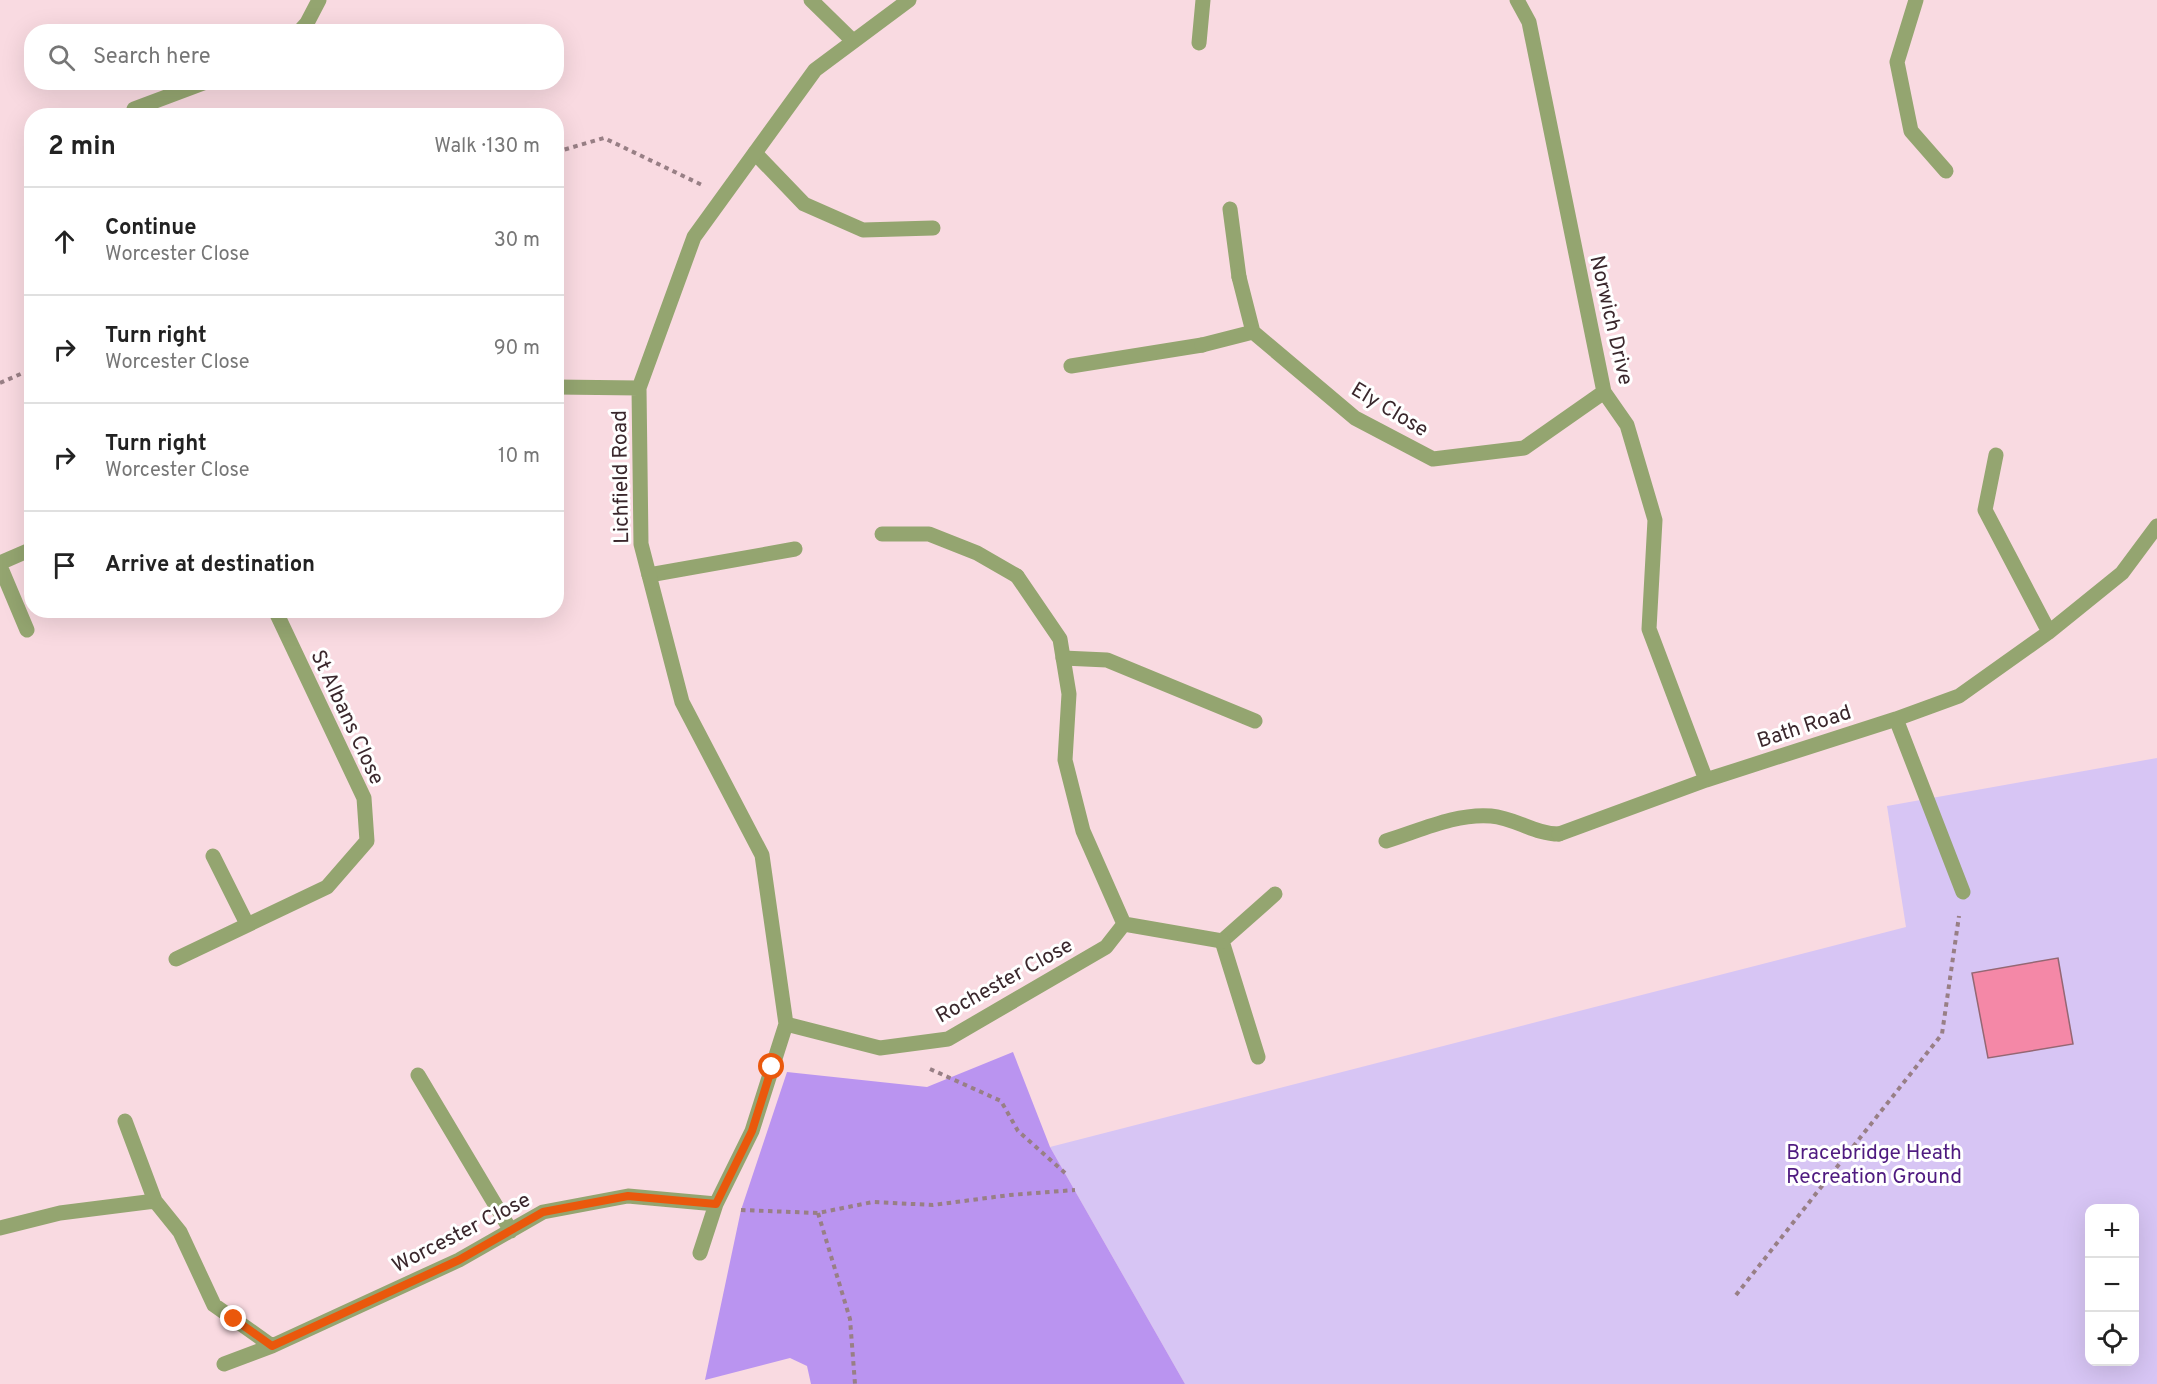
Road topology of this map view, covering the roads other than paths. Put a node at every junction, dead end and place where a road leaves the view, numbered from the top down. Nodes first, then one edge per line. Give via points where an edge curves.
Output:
1 (319, 0) edge
2 (811, 0) edge
3 (909, 0) edge
4 (1203, 0) edge
5 (1517, 0) edge
6 (1916, 0) edge
7 (305, 24) edge
8 (853, 41) junction
9 (1199, 43) dead end
10 (185, 90) edge
11 (137, 108) edge
12 (755, 153) junction
13 (1946, 171) dead end
14 (1230, 210) dead end
15 (933, 228) dead end
16 (1253, 332) junction
17 (1071, 366) dead end
18 (564, 387) edge
19 (639, 388) junction
20 (1604, 392) junction
21 (1996, 455) dead end
22 (2157, 526) edge
23 (882, 534) dead end
24 (795, 549) dead end
25 (24, 553) edge
26 (0, 564) edge
27 (649, 575) junction
28 (279, 618) edge
29 (27, 630) dead end
30 (2049, 632) junction
31 (1063, 658) junction
32 (1896, 718) junction
33 (1255, 721) dead end
34 (1706, 780) junction
35 (1386, 841) dead end
36 (213, 856) dead end
37 (1963, 892) road end
38 (1275, 894) dead end
39 (247, 924) junction
40 (1124, 924) junction
41 (1222, 941) junction
42 (176, 959) dead end
43 (786, 1024) junction
44 (1258, 1057) dead end
45 (418, 1075) dead end
46 (126, 1121) dead end
47 (155, 1201) junction
48 (716, 1204) junction
49 (0, 1228) edge
50 (511, 1230) junction
51 (700, 1253) dead end
52 (272, 1346) junction
53 (224, 1364) dead end

1 - 7 street
2 - 8 street
3 - 8 street, Lichfield Road
4 - 9 street
5 - 20 street, Norwich Drive via 1529,22
6 - 13 street via 1897,62 1911,131
8 - 12 street, Lichfield Road via 815,70
10 - 11 street
12 - 15 street via 804,204 863,230
12 - 19 street, Lichfield Road via 694,237
14 - 16 street via 1239,277
16 - 17 street via 1202,345
16 - 20 street, Ely Close via 1355,418 1433,459 1524,448
18 - 19 street
19 - 27 street, Lichfield Road via 640,544
20 - 34 street, Norwich Drive via 1627,425 1655,520 1649,629
21 - 30 street via 1985,510
22 - 30 street, Bath Road via 2122,573
23 - 31 street via 929,534 977,553 1017,576 1060,639
24 - 27 street
25 - 26 street
26 - 29 street
27 - 43 street, Lichfield Road via 682,702 762,855
28 - 39 street, St Albans Close via 364,798 367,841 327,887
30 - 32 street, Bath Road via 1959,696
31 - 33 street via 1107,660
31 - 40 street via 1069,694 1065,760 1083,831
32 - 34 street, Bath Road
32 - 37 street
34 - 35 street, Bath Road via 1559,834 1547,834 1492,816 1477,816
36 - 39 street
38 - 41 street
39 - 42 street, St Albans Close
40 - 41 street
40 - 43 street, Rochester Close via 1106,947 948,1039 880,1048
41 - 44 street
43 - 48 street via 752,1131
45 - 50 street
46 - 47 street
47 - 49 street via 60,1213
47 - 52 street via 180,1232 214,1305
48 - 50 street, Worcester Close via 628,1196 543,1212
48 - 51 street
50 - 52 street, Worcester Close via 459,1260
52 - 53 street, Worcester Close

